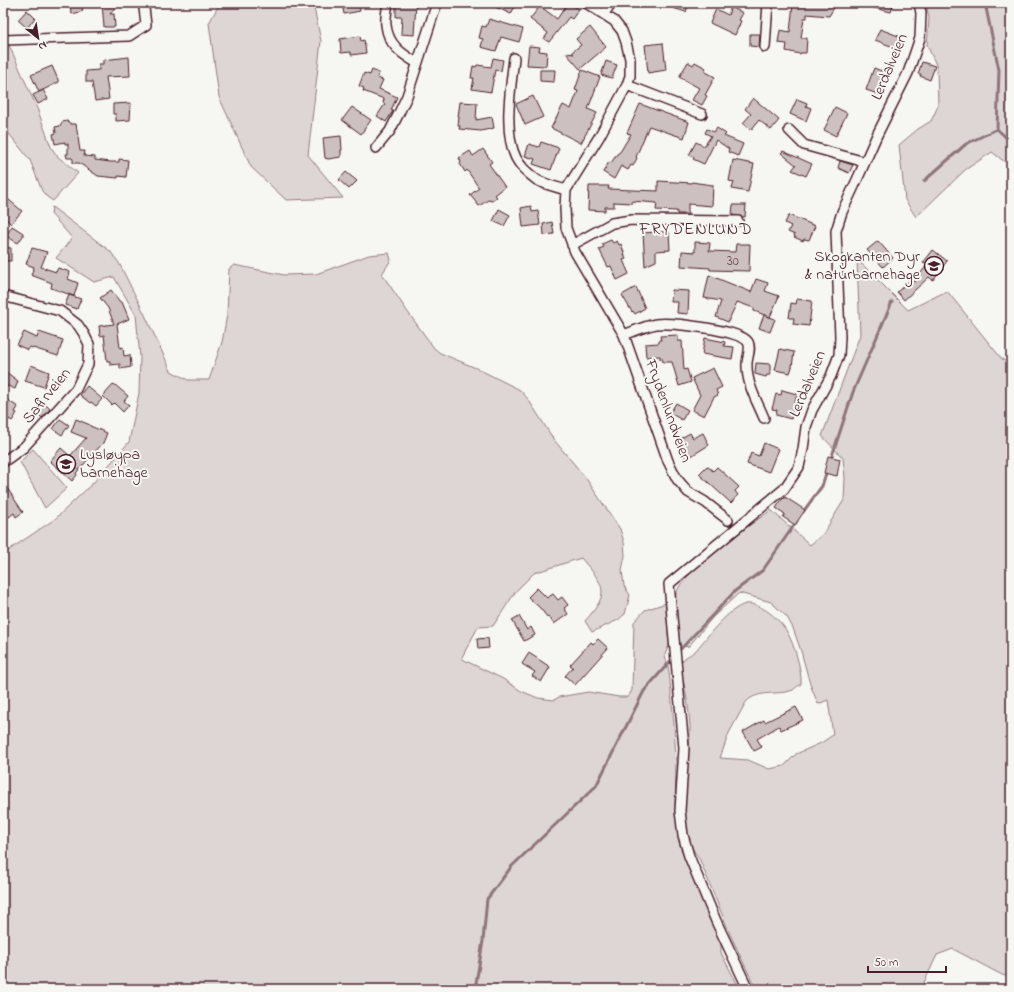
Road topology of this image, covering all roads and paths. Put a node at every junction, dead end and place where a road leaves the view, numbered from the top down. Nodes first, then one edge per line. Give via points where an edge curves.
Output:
1 (145, 3) edge
2 (388, 3) edge
3 (437, 3) edge
4 (586, 3) edge
5 (611, 3) edge
6 (768, 3) edge
7 (919, 3) edge
8 (604, 14) junction
9 (3, 40) edge
10 (765, 47) dead end
11 (514, 58) dead end
12 (417, 63) junction
13 (627, 85) junction
14 (702, 114) dead end
15 (789, 130) dead end
16 (376, 148) dead end
17 (865, 162) junction
18 (566, 190) junction
19 (738, 221) dead end
20 (572, 245) junction
21 (3, 296) edge
22 (624, 335) junction
23 (764, 418) dead end
24 (3, 462) edge
25 (728, 520) dead end
26 (748, 989) edge

1 - 9 street via 146,25 129,36
2 - 12 street via 385,24 390,41 401,54
3 - 12 street
4 - 8 street, Frydenlundveien
5 - 8 street
6 - 10 street
7 - 17 street, Lerdalveien via 920,38 908,73
8 - 13 street, Frydenlundveien via 622,31 626,42 630,59
11 - 18 street via 509,100 510,134 516,159 538,180
12 - 16 street via 400,113
13 - 14 street
13 - 18 street, Frydenlundveien
15 - 17 street via 804,145
17 - 26 street, Lerdalveien via 836,231 840,337 838,355 831,376 812,410 806,427 799,467 784,489 669,584 684,748 680,811 683,835 689,856
18 - 20 street, Frydenlundveien via 566,228
19 - 20 street via 631,220 612,223
20 - 22 street, Frydenlundveien
21 - 24 street, Safirveien via 60,311 78,325 89,344 88,364 76,389 24,447
22 - 23 street via 656,324 668,323 718,331 746,339 749,348 746,366 748,384
22 - 25 street, Frydenlundveien via 668,461 677,479 688,492

